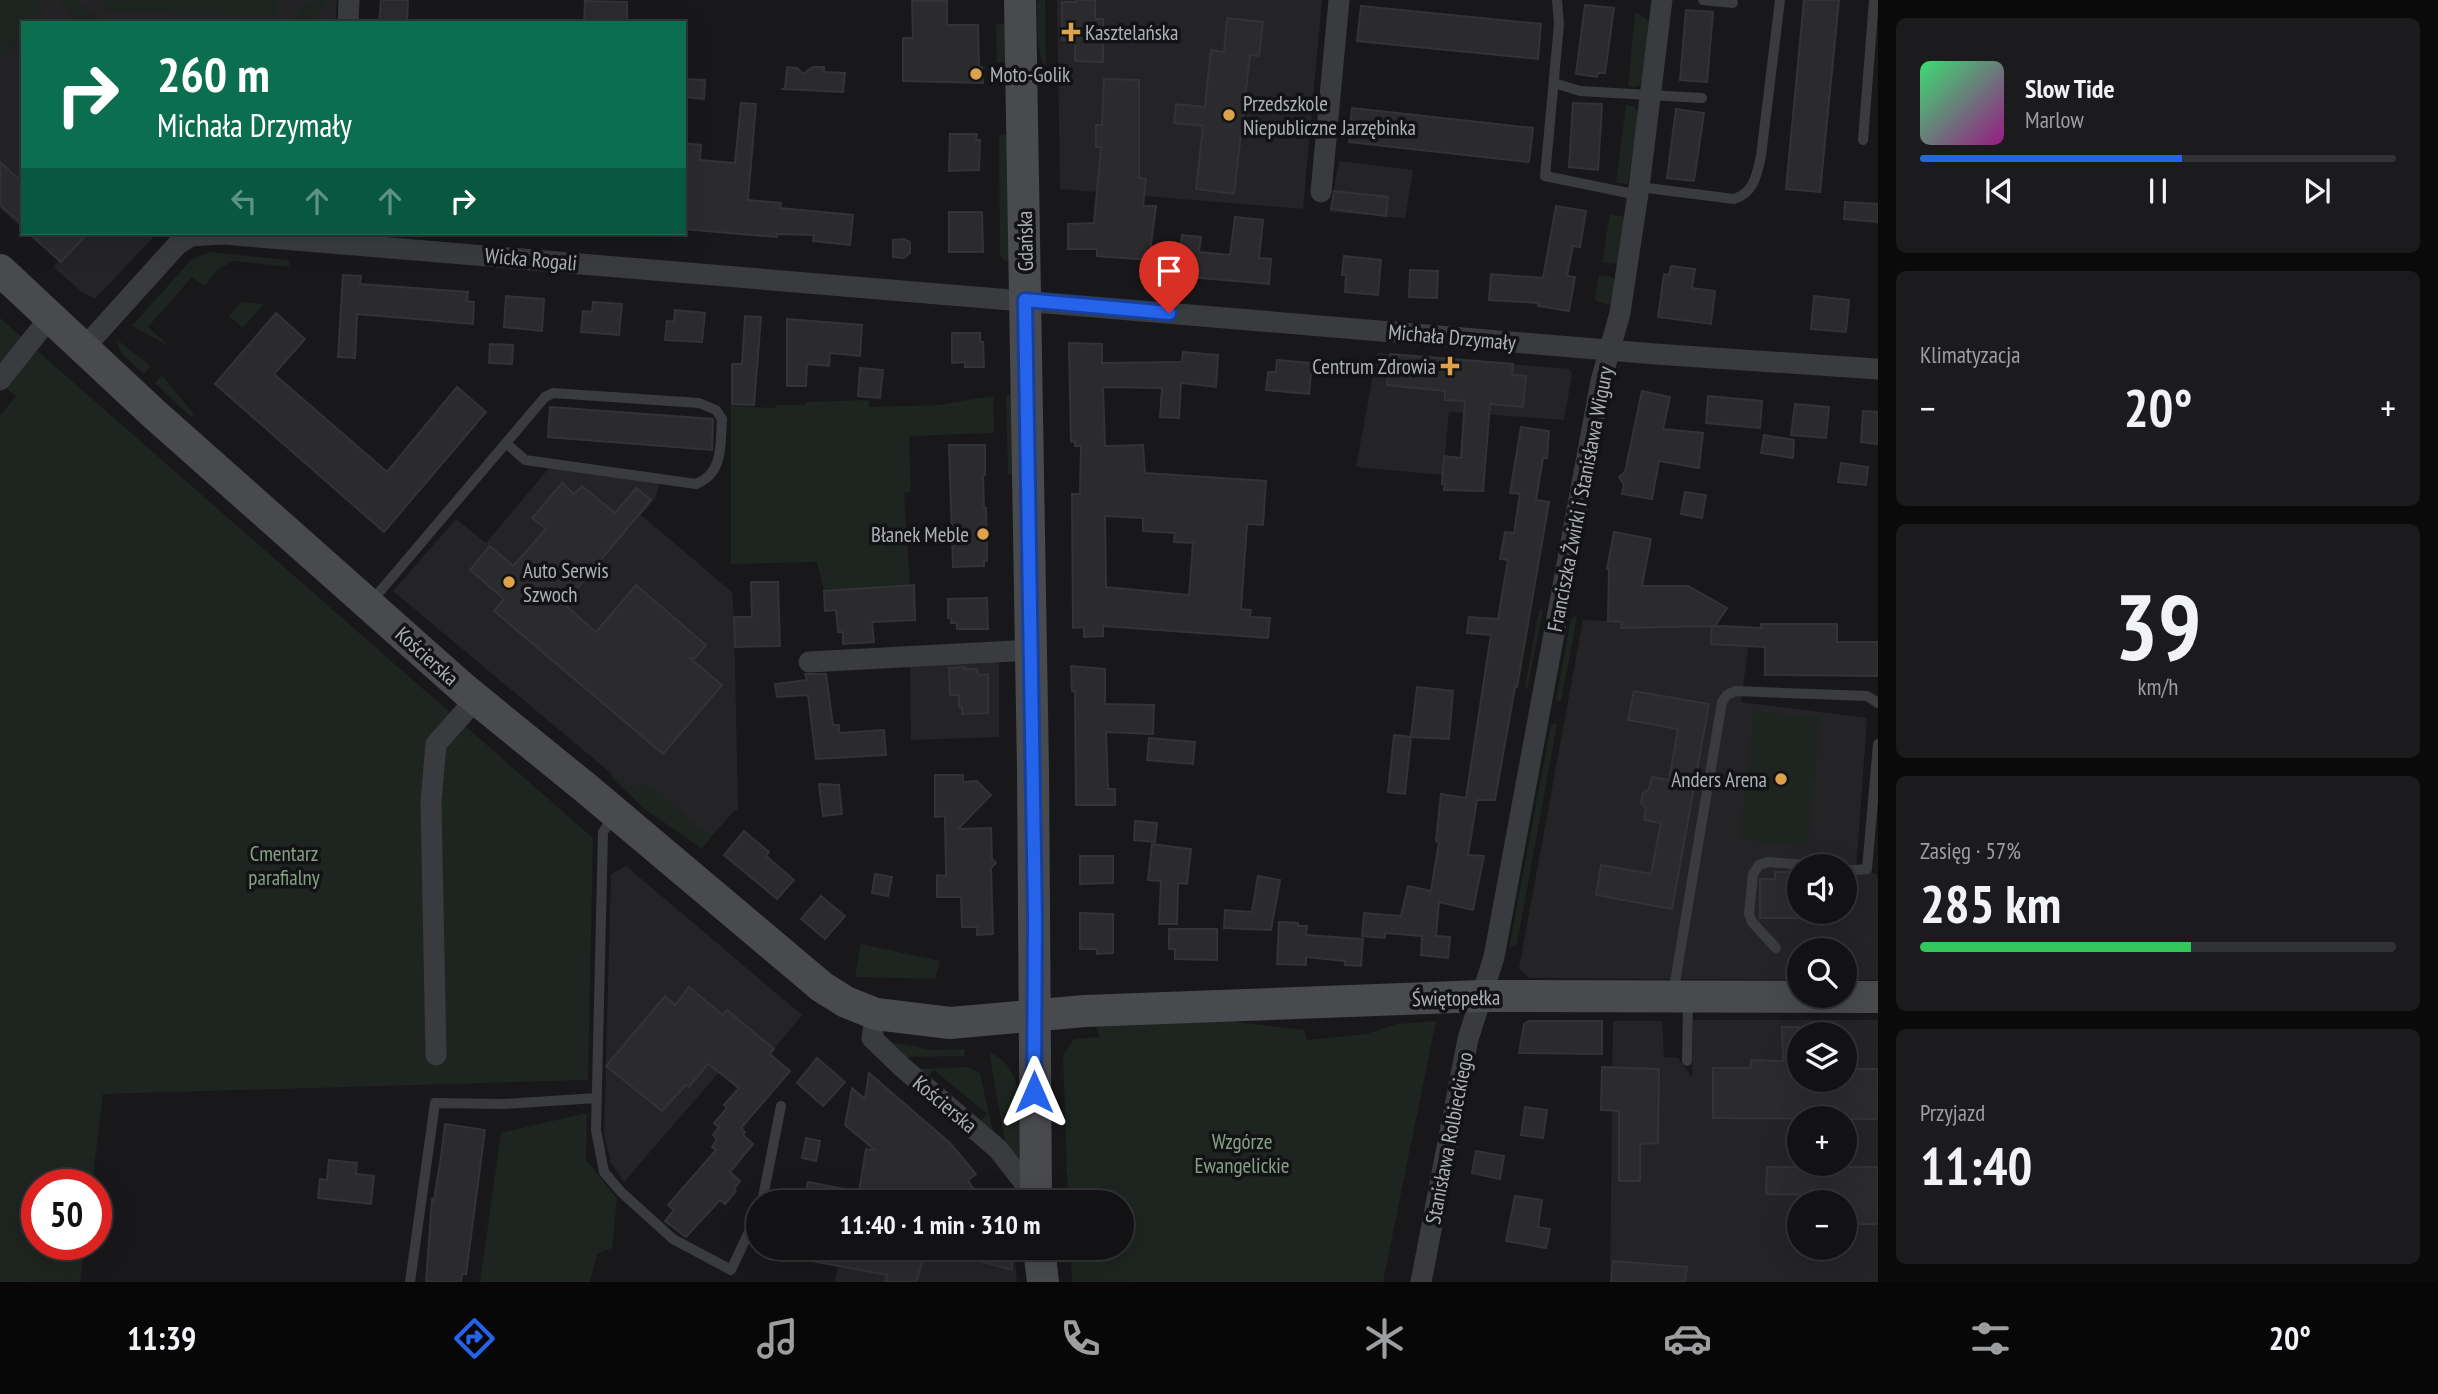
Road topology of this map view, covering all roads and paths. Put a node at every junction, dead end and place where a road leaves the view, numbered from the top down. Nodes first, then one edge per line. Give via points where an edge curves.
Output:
1 (349, 0) edge
2 (1020, 0) edge
3 (1339, 0) edge
4 (1557, 0) edge
5 (1662, 0) edge
6 (1703, 0) edge
7 (1780, 0) edge
8 (1874, 0) edge
9 (1733, 3) dead end
10 (348, 21) edge
11 (1554, 83) junction
12 (1651, 95) junction
13 (1702, 98) dead end
14 (1863, 140) dead end
15 (1639, 191) junction
16 (1321, 192) dead end
17 (207, 235) edge
18 (250, 235) edge
19 (333, 238) edge
20 (0, 270) edge
21 (1025, 300) junction
22 (51, 316) junction
23 (84, 348) junction
24 (1608, 351) junction
25 (1878, 369) edge
26 (0, 380) edge
27 (506, 443) junction
28 (369, 604) junction
29 (1031, 650) junction
30 (809, 662) dead end
31 (476, 699) junction
32 (1878, 703) edge
33 (1878, 744) edge
34 (615, 814) junction
35 (1787, 863) edge
36 (1857, 870) edge
37 (1776, 948) dead end
38 (1482, 996) junction
39 (1680, 997) junction
40 (1878, 997) edge
41 (876, 1014) junction
42 (1034, 1016) junction
43 (436, 1055) dead end
44 (1687, 1061) dead end
45 (597, 1098) junction
46 (781, 1106) dead end
47 (764, 1190) edge
48 (1034, 1190) edge
49 (1036, 1190) edge
50 (746, 1238) edge
51 (1040, 1260) edge
52 (410, 1282) edge
53 (1043, 1282) edge
54 (1421, 1282) edge

1 - 10 street
2 - 21 main road, Gdańska
3 - 16 street
4 - 11 lane
5 - 12 street, Franciszka Żwirki i Stanisława Wigury
6 - 9 lane
7 - 15 lane via 1761,156 1751,187 1734,199
8 - 14 lane
11 - 12 lane via 1580,91
11 - 15 lane via 1545,176
12 - 13 lane
12 - 15 street, Franciszka Żwirki i Stanisława Wigury
15 - 24 street, Franciszka Żwirki i Stanisława Wigury via 1620,313
17 - 23 street, Wicka Rogali via 191,236 177,245
18 - 19 street, Wicka Rogali
19 - 21 street, Wicka Rogali
20 - 22 main road, Kościerska
21 - 24 street, Michała Drzymały
21 - 29 main road, Gdańska
22 - 23 main road, Kościerska
22 - 26 street
23 - 28 main road, Kościerska
24 - 25 street, Michała Drzymały
24 - 38 street, Franciszka Żwirki i Stanisława Wigury via 1494,957
27 - 27 lane via 553,393 699,403 716,410 722,419 717,468 696,484 525,460
27 - 28 lane
28 - 31 main road, Kościerska
29 - 30 street
29 - 42 main road, Gdańska
31 - 34 main road, Kościerska
31 - 43 street via 436,744 430,802
32 - 39 lane via 1867,696 1735,691 1722,702
33 - 36 lane via 1867,869
34 - 41 main road, Kościerska via 822,988
34 - 45 lane via 603,832
35 - 37 lane via 1768,862 1753,874 1749,914
38 - 39 main road, Świętopełka
38 - 42 main road, Świętopełka
38 - 54 street, Stanisława Rolbieckiego via 1468,1039
39 - 40 main road, Świętopełka
39 - 44 lane
41 - 42 main road, Kościerska via 950,1023
41 - 48 street, Kościerska via 872,1038 877,1044 998,1149
42 - 49 main road, Gdańska
45 - 50 lane via 596,1130 604,1172 621,1192 673,1240 731,1270
45 - 52 lane via 435,1103
46 - 47 lane
51 - 53 main road

